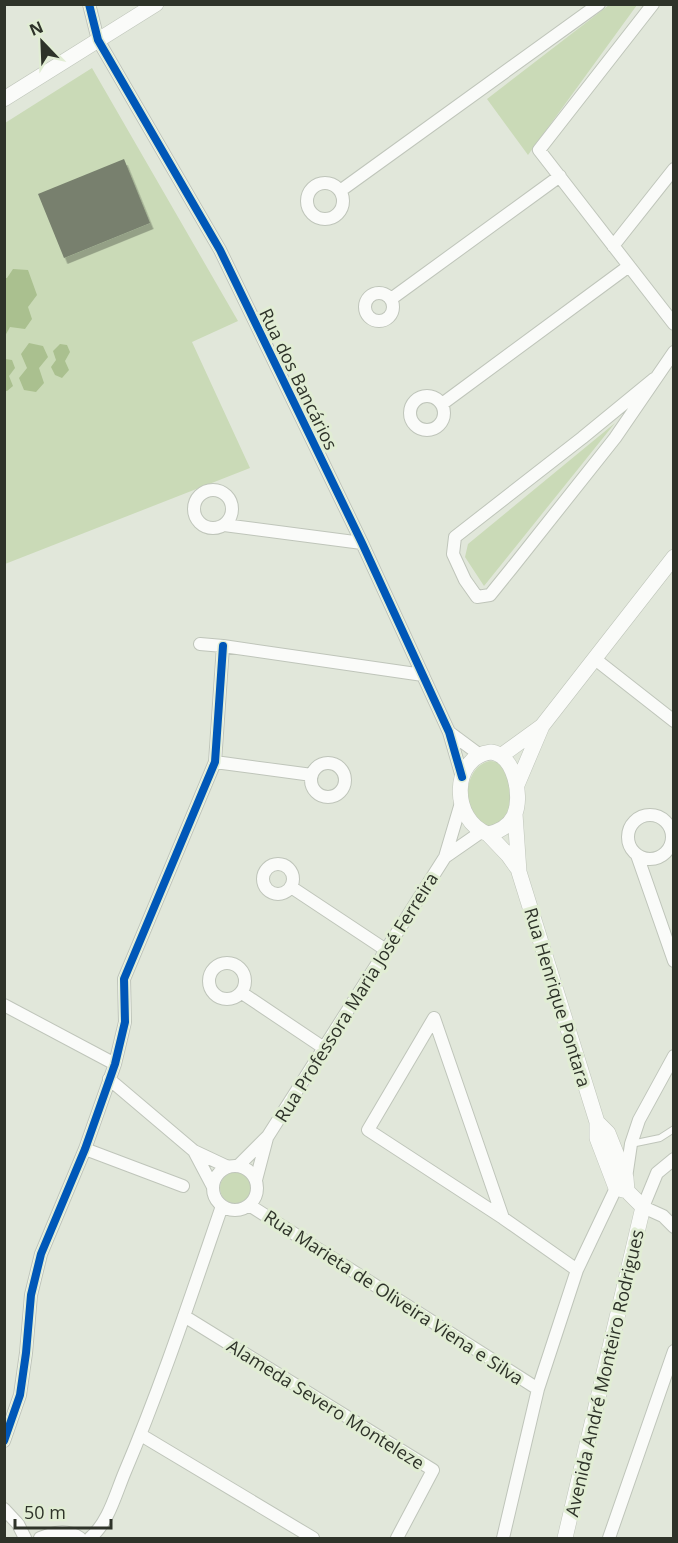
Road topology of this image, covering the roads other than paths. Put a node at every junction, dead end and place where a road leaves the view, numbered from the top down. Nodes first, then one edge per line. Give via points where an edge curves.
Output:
1 (89, 4) edge
2 (156, 4) edge
3 (599, 4) edge
4 (653, 4) edge
5 (98, 40) junction
6 (4, 99) edge
7 (674, 169) edge
8 (560, 176) junction
9 (340, 191) dead end
10 (613, 246) junction
11 (628, 266) junction
12 (391, 299) dead end
13 (674, 324) edge
14 (674, 352) edge
15 (654, 380) junction
16 (442, 404) dead end
17 (224, 525) dead end
18 (362, 543) junction
19 (674, 557) edge
20 (200, 644) dead end
21 (223, 646) junction
22 (595, 659) junction
23 (423, 675) junction
24 (674, 721) edge
25 (542, 726) junction
26 (449, 732) junction
27 (480, 755) junction
28 (502, 755) junction
29 (215, 762) junction
30 (312, 775) dead end
31 (462, 777) junction
32 (517, 785) junction
33 (461, 803) junction
34 (515, 814) junction
35 (484, 833) junction
36 (637, 855) dead end
37 (445, 857) junction
38 (519, 872) junction
39 (291, 887) dead end
40 (386, 950) junction
41 (674, 961) edge
42 (242, 993) dead end
43 (4, 1005) edge
44 (324, 1048) junction
45 (674, 1056) edge
46 (115, 1064) junction
47 (109, 1079) junction
48 (674, 1130) edge
49 (268, 1136) junction
50 (631, 1144) junction
51 (85, 1149) junction
52 (194, 1151) junction
53 (674, 1159) edge
54 (233, 1167) junction
55 (255, 1179) junction
56 (183, 1185) dead end
57 (213, 1186) junction
58 (623, 1186) junction
59 (249, 1205) junction
60 (222, 1206) junction
61 (643, 1207) junction
62 (503, 1218) junction
63 (674, 1227) edge
64 (577, 1270) junction
65 (184, 1316) junction
66 (674, 1351) edge
67 (538, 1389) junction
68 (141, 1435) junction
69 (4, 1441) edge
70 (4, 1509) edge
71 (18, 1524) junction
72 (43, 1537) edge
73 (25, 1539) edge
74 (80, 1539) edge
75 (90, 1539) edge
76 (313, 1539) edge
77 (397, 1539) edge
78 (503, 1539) edge
79 (565, 1539) edge
80 (609, 1539) edge

1 - 5 street, Rua dos Bancários
2 - 5 street
3 - 9 street
4 - 8 street via 540,150
5 - 6 street
5 - 18 street, Rua dos Bancários via 220,250
7 - 10 street
8 - 10 street
8 - 12 street
10 - 11 street
11 - 13 street
11 - 16 street
14 - 15 street
15 - 15 street via 455,537 453,554 477,597 490,595 615,438
17 - 18 street
18 - 23 street, Rua dos Bancários
19 - 22 street
20 - 21 street
21 - 23 street
21 - 29 street
22 - 24 street
22 - 25 street
23 - 26 street, Rua dos Bancários
25 - 28 street
25 - 32 street
26 - 27 street, Rua dos Bancários
26 - 31 street, Rua dos Bancários
27 - 28 street
27 - 31 street
28 - 32 street
29 - 30 street
29 - 46 street via 124,979 125,1022
31 - 33 street
32 - 34 street
33 - 35 street via 474,828
33 - 37 street, Rua Professora Maria José Ferreira
34 - 35 street via 497,832
34 - 38 street, Rua Henrique Pontara
35 - 37 street, Rua Professora Maria José Ferreira
35 - 38 street, Rua Henrique Pontara via 508,855
36 - 41 street
37 - 40 street, Rua Professora Maria José Ferreira
38 - 58 street, Rua Henrique Pontara via 597,1122 597,1138
39 - 40 street
40 - 44 street, Rua Professora Maria José Ferreira
42 - 44 street
43 - 46 street
44 - 49 street, Rua Professora Maria José Ferreira
45 - 50 street via 639,1120
46 - 47 street
47 - 51 street
47 - 52 street
48 - 50 lane via 660,1138
49 - 54 street, Rua Professora Maria José Ferreira
49 - 55 street, Rua Professora Maria José Ferreira
50 - 58 street
51 - 56 street
51 - 69 street via 41,1254 31,1295 20,1395
52 - 54 street
52 - 57 street
53 - 61 street, Avenida André Monteiro Rodrigues via 657,1173
54 - 55 street via 246,1169
54 - 57 street via 218,1175
55 - 59 street via 257,1193
57 - 60 street
58 - 61 street
58 - 64 street
59 - 60 street via 236,1210
59 - 67 street, Rua Marieta de Oliveira Viena e Silva
60 - 65 street
61 - 63 street, Avenida André Monteiro Rodrigues via 663,1215
61 - 79 street, Avenida André Monteiro Rodrigues
62 - 62 street via 368,1130 434,1018 442,1041
62 - 64 street
64 - 67 street
65 - 68 street
65 - 77 street, Alameda Severo Monteleze via 433,1470
66 - 80 street
67 - 78 street
68 - 75 street via 102,1525
68 - 76 street
70 - 71 street
71 - 72 street
71 - 73 street
72 - 74 street via 64,1532

